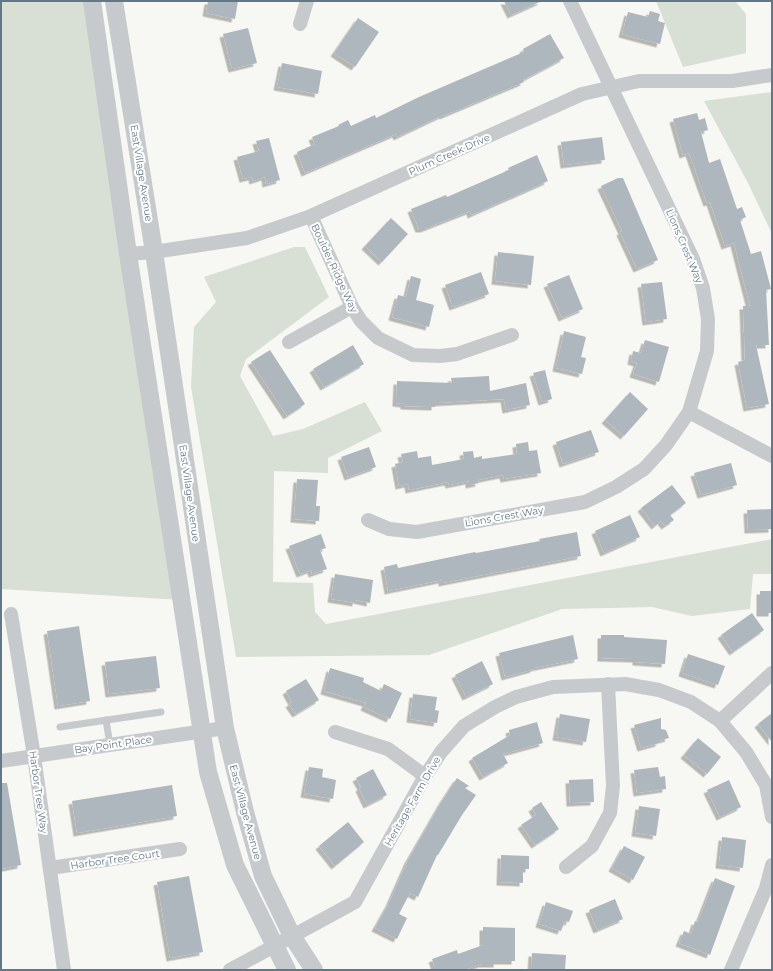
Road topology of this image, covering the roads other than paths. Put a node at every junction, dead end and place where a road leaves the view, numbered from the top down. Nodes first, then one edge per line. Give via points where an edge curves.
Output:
1 (92, 1) edge
2 (114, 1) edge
3 (307, 1) edge
4 (570, 1) edge
5 (300, 24) dead end
6 (772, 75) edge
7 (611, 87) junction
8 (311, 216) junction
9 (154, 252) junction
10 (128, 254) junction
11 (352, 307) junction
12 (512, 335) dead end
13 (289, 342) dead end
14 (689, 412) junction
15 (772, 456) edge
16 (368, 520) dead end
17 (10, 614) dead end
18 (772, 673) edge
19 (608, 684) junction
20 (161, 712) dead end
21 (106, 720) junction
22 (720, 720) junction
23 (60, 727) dead end
24 (225, 728) junction
25 (203, 732) junction
26 (335, 732) dead end
27 (110, 745) junction
28 (34, 756) junction
29 (1, 761) edge
30 (425, 776) junction
31 (772, 817) edge
32 (180, 849) dead end
33 (772, 865) edge
34 (566, 867) dead end
35 (50, 868) junction
36 (292, 936) junction
37 (274, 946) junction
38 (64, 970) edge
39 (230, 970) edge
40 (287, 970) edge
41 (314, 970) edge
42 (730, 970) edge

1 - 10 street
2 - 9 street, East Village Avenue
3 - 5 street
4 - 7 street, Lions Crest Way
6 - 7 street, Plum Creek Drive via 732,81 638,81
7 - 8 street, Plum Creek Drive via 582,94
7 - 14 street, Lions Crest Way via 693,259 703,288 708,319 707,351
8 - 9 street, Plum Creek Drive via 247,238
8 - 11 street, Boulder Ridge Way
9 - 10 street, Plum Creek Drive
9 - 24 street, East Village Avenue
10 - 25 street
11 - 12 street, Boulder Ridge Way via 361,321 378,338 413,355 457,354
11 - 13 street
14 - 15 street
14 - 16 street, Lions Crest Way via 666,445 644,468 616,488 585,502 417,532 389,529
17 - 28 street, Harbor Tree Way
18 - 22 street
19 - 22 street, Heritage Farm Drive via 659,690 691,702
19 - 30 street, Heritage Farm Drive via 553,687 516,697 495,707 464,726 441,752
19 - 34 street via 613,786 610,813 592,846
20 - 21 lane
21 - 23 lane
21 - 27 lane
22 - 31 street, Heritage Farm Drive via 746,752 766,785
24 - 25 street, Bay Point Place
24 - 36 street, East Village Avenue via 263,876
25 - 27 street, Bay Point Place
25 - 37 street via 208,772 235,865
26 - 30 street via 388,748
27 - 28 street, Bay Point Place
28 - 29 street, Bay Point Place
28 - 35 street, Harbor Tree Way
30 - 36 street, Heritage Farm Drive via 355,902
32 - 35 street, Harbor Tree Court
33 - 42 street via 766,888
35 - 38 street, Harbor Tree Way
36 - 37 street, Heritage Farm Drive
36 - 41 street, East Village Avenue
37 - 39 street, Heritage Farm Drive
37 - 40 street

